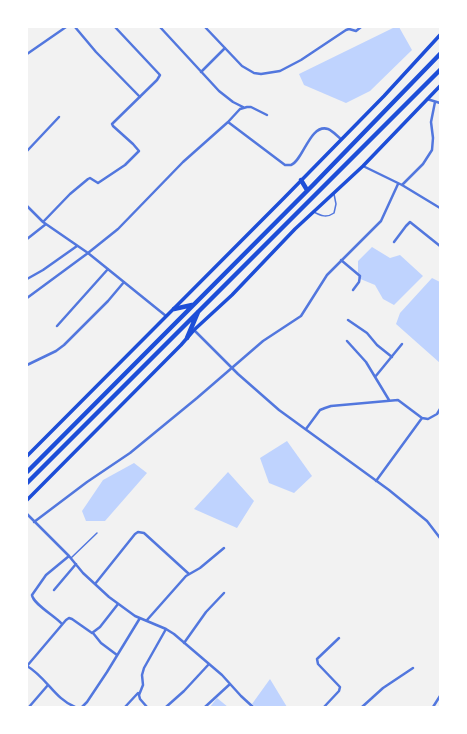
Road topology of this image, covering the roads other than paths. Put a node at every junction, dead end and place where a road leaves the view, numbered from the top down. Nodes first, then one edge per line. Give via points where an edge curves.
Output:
1 (66, 27) edge
2 (75, 27) edge
3 (115, 27) edge
4 (160, 27) edge
5 (205, 27) edge
6 (361, 27) edge
7 (440, 35) edge
8 (225, 48) junction
9 (27, 54) edge
10 (440, 54) edge
11 (440, 70) edge
12 (200, 72) junction
13 (440, 86) edge
14 (140, 97) junction
15 (427, 100) junction
16 (435, 102) junction
17 (440, 103) edge
18 (243, 108) junction
19 (267, 115) dead end
20 (59, 117) dead end
21 (228, 122) junction
22 (341, 139) junction
23 (27, 151) edge
24 (363, 166) junction
25 (301, 180) junction
26 (400, 185) junction
27 (308, 190) junction
28 (334, 194) junction
29 (27, 206) edge
30 (440, 208) edge
31 (314, 212) junction
32 (43, 222) junction
33 (46, 224) junction
34 (27, 239) edge
35 (394, 242) dead end
36 (77, 246) junction
37 (440, 246) edge
38 (88, 253) junction
39 (341, 260) junction
40 (108, 269) junction
41 (27, 279) edge
42 (124, 282) junction
43 (353, 290) dead end
44 (27, 298) edge
45 (192, 305) junction
46 (174, 309) junction
47 (198, 311) junction
48 (166, 316) junction
49 (348, 320) dead end
50 (57, 326) dead end
51 (194, 330) junction
52 (188, 338) junction
53 (347, 341) dead end
54 (402, 344) dead end
55 (392, 357) junction
56 (27, 364) edge
57 (232, 369) junction
58 (375, 377) junction
59 (389, 400) junction
60 (440, 409) edge
61 (422, 418) junction
62 (306, 429) junction
63 (27, 456) edge
64 (27, 472) edge
65 (376, 480) junction
66 (27, 483) edge
67 (27, 500) edge
68 (27, 514) edge
69 (34, 522) junction
70 (98, 533) dead end
71 (440, 538) edge
72 (224, 548) dead end
73 (70, 557) junction
74 (76, 564) junction
75 (189, 574) junction
76 (95, 584) junction
77 (54, 590) dead end
78 (224, 593) dead end
79 (118, 604) junction
80 (140, 618) junction
81 (147, 620) junction
82 (62, 624) junction
83 (166, 629) junction
84 (92, 633) junction
85 (339, 638) dead end
86 (184, 643) junction
87 (117, 655) junction
88 (209, 664) junction
89 (27, 666) edge
90 (413, 668) dead end
91 (230, 684) junction
92 (48, 685) junction
93 (139, 692) junction
94 (440, 696) edge
95 (29, 707) edge
96 (75, 707) edge
97 (82, 707) edge
98 (125, 707) edge
99 (147, 707) edge
100 (166, 707) edge
101 (205, 707) edge
102 (253, 707) edge
103 (324, 707) edge
104 (362, 707) edge
105 (433, 707) edge

1 - 9 street
2 - 14 street
3 - 14 street via 160,75
4 - 12 street
5 - 8 street
6 - 8 street via 356,31 346,30 301,60 269,74 254,73 242,66
7 - 22 main road
8 - 12 street
10 - 27 highway
11 - 47 highway
12 - 18 street via 219,91
13 - 15 main road
14 - 32 street via 112,125 139,151 125,165 98,183 88,179
15 - 16 street
15 - 24 main road
16 - 17 street
16 - 26 street via 430,122 432,150 423,164
18 - 19 street via 251,107
18 - 21 street
20 - 23 street
21 - 22 street via 285,165 295,162 318,131 332,131
21 - 38 street via 183,162 118,229
22 - 25 main road
24 - 26 street
24 - 28 main road
25 - 27 highway
25 - 46 main road
26 - 30 street
26 - 39 street via 381,221
27 - 45 highway
28 - 31 main road
28 - 31 lane via 334,213 319,216
29 - 32 street
31 - 51 main road
32 - 33 street
33 - 34 street
33 - 36 street
35 - 37 street via 410,222
36 - 38 street
36 - 41 street
38 - 40 street
38 - 44 street
39 - 43 street via 360,276
39 - 57 street via 327,275 301,316 263,341
40 - 42 street
40 - 50 street
42 - 48 street
42 - 56 street via 64,345
45 - 46 highway
45 - 64 highway
46 - 48 main road
47 - 52 highway
47 - 66 highway
48 - 63 main road
49 - 55 street via 367,333
51 - 52 main road
51 - 57 street
52 - 67 main road
53 - 58 street via 366,362
54 - 55 street
55 - 58 street
57 - 62 street via 279,410
57 - 69 street via 130,453
58 - 59 street
59 - 61 street via 402,402
59 - 62 street via 325,408 320,410
60 - 61 street via 432,418
61 - 65 street
62 - 65 street
65 - 71 street via 427,521
68 - 69 street
69 - 73 street
70 - 73 lane
72 - 75 street
73 - 74 street
73 - 82 street via 46,575 32,595 34,600
74 - 76 street
74 - 77 street
75 - 76 street via 144,533 138,532
75 - 81 street
76 - 79 street
78 - 86 street via 206,612
79 - 80 street
79 - 84 street
80 - 81 street
80 - 87 street
81 - 83 street
82 - 84 street via 69,618
82 - 89 street
83 - 86 street
83 - 93 street via 144,668 143,685
84 - 87 street
85 - 103 street via 317,659 318,664 340,687 339,692
86 - 88 street
87 - 97 street
88 - 91 street
88 - 100 street
89 - 92 street
90 - 104 street via 383,688
91 - 101 street
91 - 102 street
92 - 95 street
92 - 96 street via 58,696
93 - 98 street
93 - 99 street
94 - 105 street

